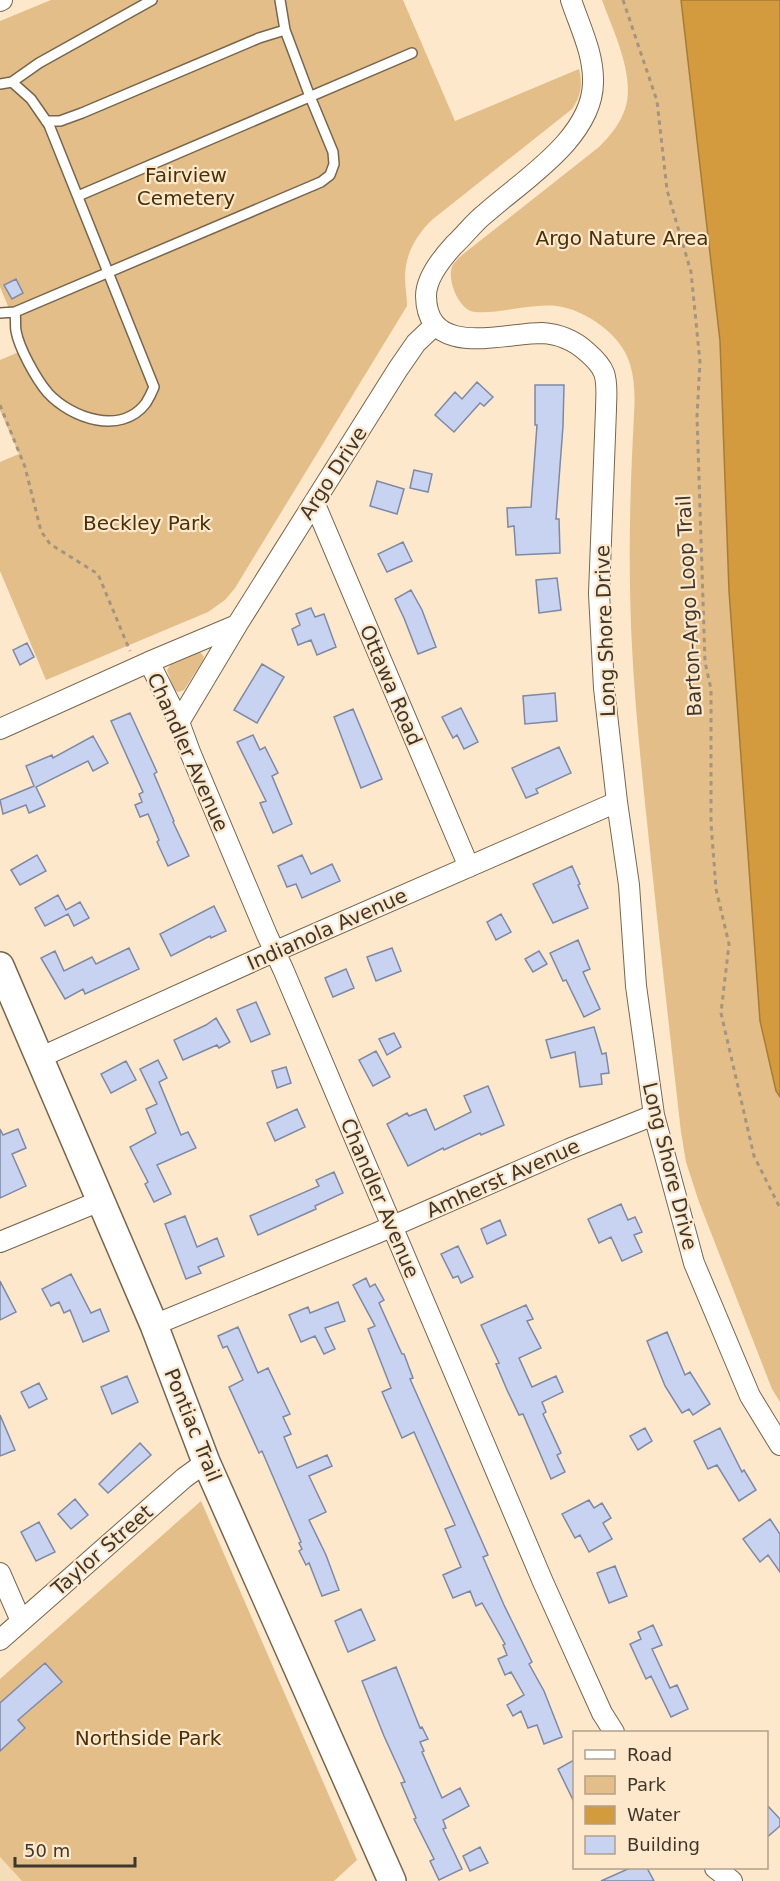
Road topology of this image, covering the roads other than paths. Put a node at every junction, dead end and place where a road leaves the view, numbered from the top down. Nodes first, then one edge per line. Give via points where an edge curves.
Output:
1 (153, 0) edge
2 (280, 0) edge
3 (571, 0) edge
4 (285, 30) junction
5 (412, 53) dead end
6 (12, 82) junction
7 (0, 84) edge
8 (311, 98) junction
9 (46, 121) junction
10 (78, 196) junction
11 (110, 272) junction
12 (15, 312) junction
13 (0, 313) edge
14 (435, 325) junction
15 (314, 502) junction
16 (237, 625) junction
17 (140, 659) junction
18 (179, 722) junction
19 (0, 729) edge
20 (616, 802) junction
21 (469, 867) junction
22 (275, 952) junction
23 (0, 966) edge
24 (39, 1058) junction
25 (654, 1115) junction
26 (100, 1201) junction
27 (391, 1227) junction
28 (0, 1242) edge
29 (154, 1325) junction
30 (780, 1445) edge
31 (206, 1462) junction
32 (0, 1573) edge
33 (21, 1621) junction
34 (0, 1640) edge
35 (613, 1731) edge
36 (717, 1869) edge
37 (392, 1881) edge
38 (732, 1881) edge

1 - 6 lane
2 - 4 lane
3 - 14 street via 589,49 593,84 587,111 575,132 483,215 433,273 426,293 427,308
4 - 8 lane
4 - 9 lane via 82,113 60,121
5 - 8 lane
6 - 7 lane
6 - 9 lane via 31,99
8 - 10 lane
8 - 11 lane via 333,152 330,175
9 - 10 lane
10 - 11 lane
11 - 12 lane
11 - 12 lane via 154,387 145,404 127,418 107,422 87,418 65,407 48,392 23,350
12 - 13 lane
14 - 15 street, Argo Drive via 398,369
14 - 20 street, Long Shore Drive via 455,337 472,339 555,335 584,349 604,373 599,594
15 - 16 street, Argo Drive
15 - 21 street, Ottawa Road
16 - 17 street
16 - 18 street, Argo Drive
17 - 18 street, Chandler Avenue
17 - 19 street
18 - 22 street, Chandler Avenue
20 - 21 street, Indianola Avenue
20 - 25 street, Long Shore Drive
21 - 22 street, Indianola Avenue
22 - 24 street, Indianola Avenue
22 - 27 street, Chandler Avenue
23 - 24 main road, Pontiac Trail
24 - 26 main road, Pontiac Trail
25 - 27 street, Amherst Avenue
25 - 30 street, Long Shore Drive via 694,1263 750,1396
26 - 28 street
26 - 29 main road, Pontiac Trail
27 - 29 street, Amherst Avenue
27 - 35 street, Chandler Avenue via 543,1582
29 - 31 main road, Pontiac Trail
31 - 33 street, Taylor Street
31 - 37 main road, Pontiac Trail
32 - 33 street
33 - 34 street, Taylor Street
36 - 38 street

